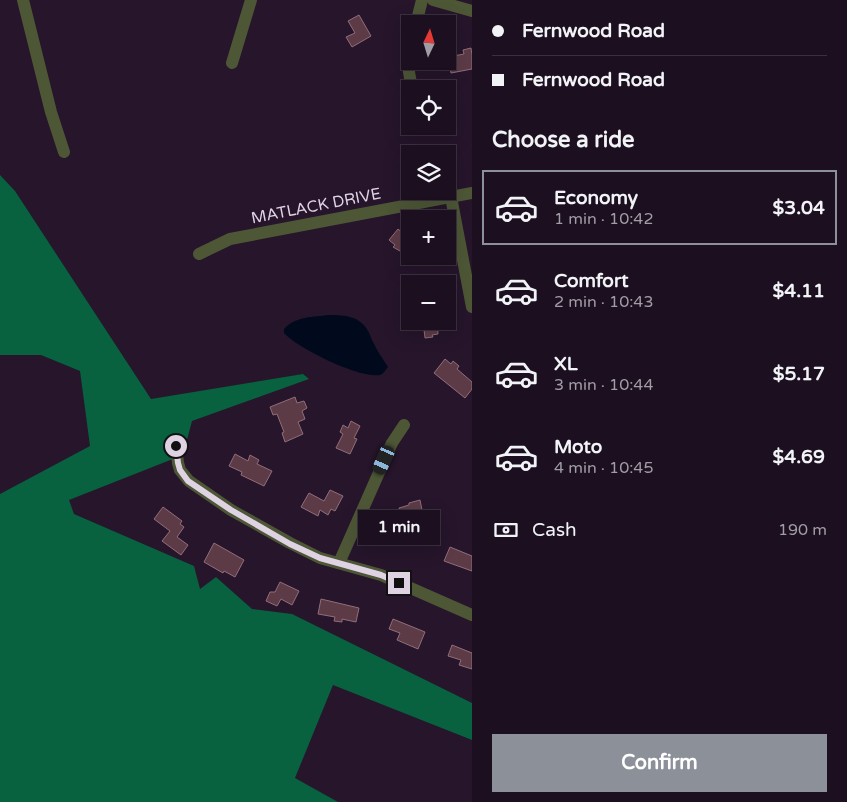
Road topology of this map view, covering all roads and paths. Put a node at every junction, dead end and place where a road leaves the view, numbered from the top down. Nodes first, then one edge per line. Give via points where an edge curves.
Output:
1 (23, 0) edge
2 (251, 0) edge
3 (422, 0) edge
4 (433, 0) edge
5 (472, 11) edge
6 (418, 15) edge
7 (232, 63) dead end
8 (64, 152) dead end
9 (472, 193) edge
10 (456, 196) edge
11 (435, 200) edge
12 (452, 200) edge
13 (199, 254) dead end
14 (472, 307) edge
15 (404, 425) dead end
16 (176, 446) dead end
17 (339, 563) junction
18 (472, 615) edge

1 - 8 street
2 - 7 street
3 - 6 street
4 - 5 street
9 - 10 street, MATLACK DRIVE
11 - 13 street, MATLACK DRIVE via 230,239
12 - 14 street
15 - 17 street via 392,443
16 - 17 street via 180,470 188,481 290,544
17 - 18 street via 381,575

